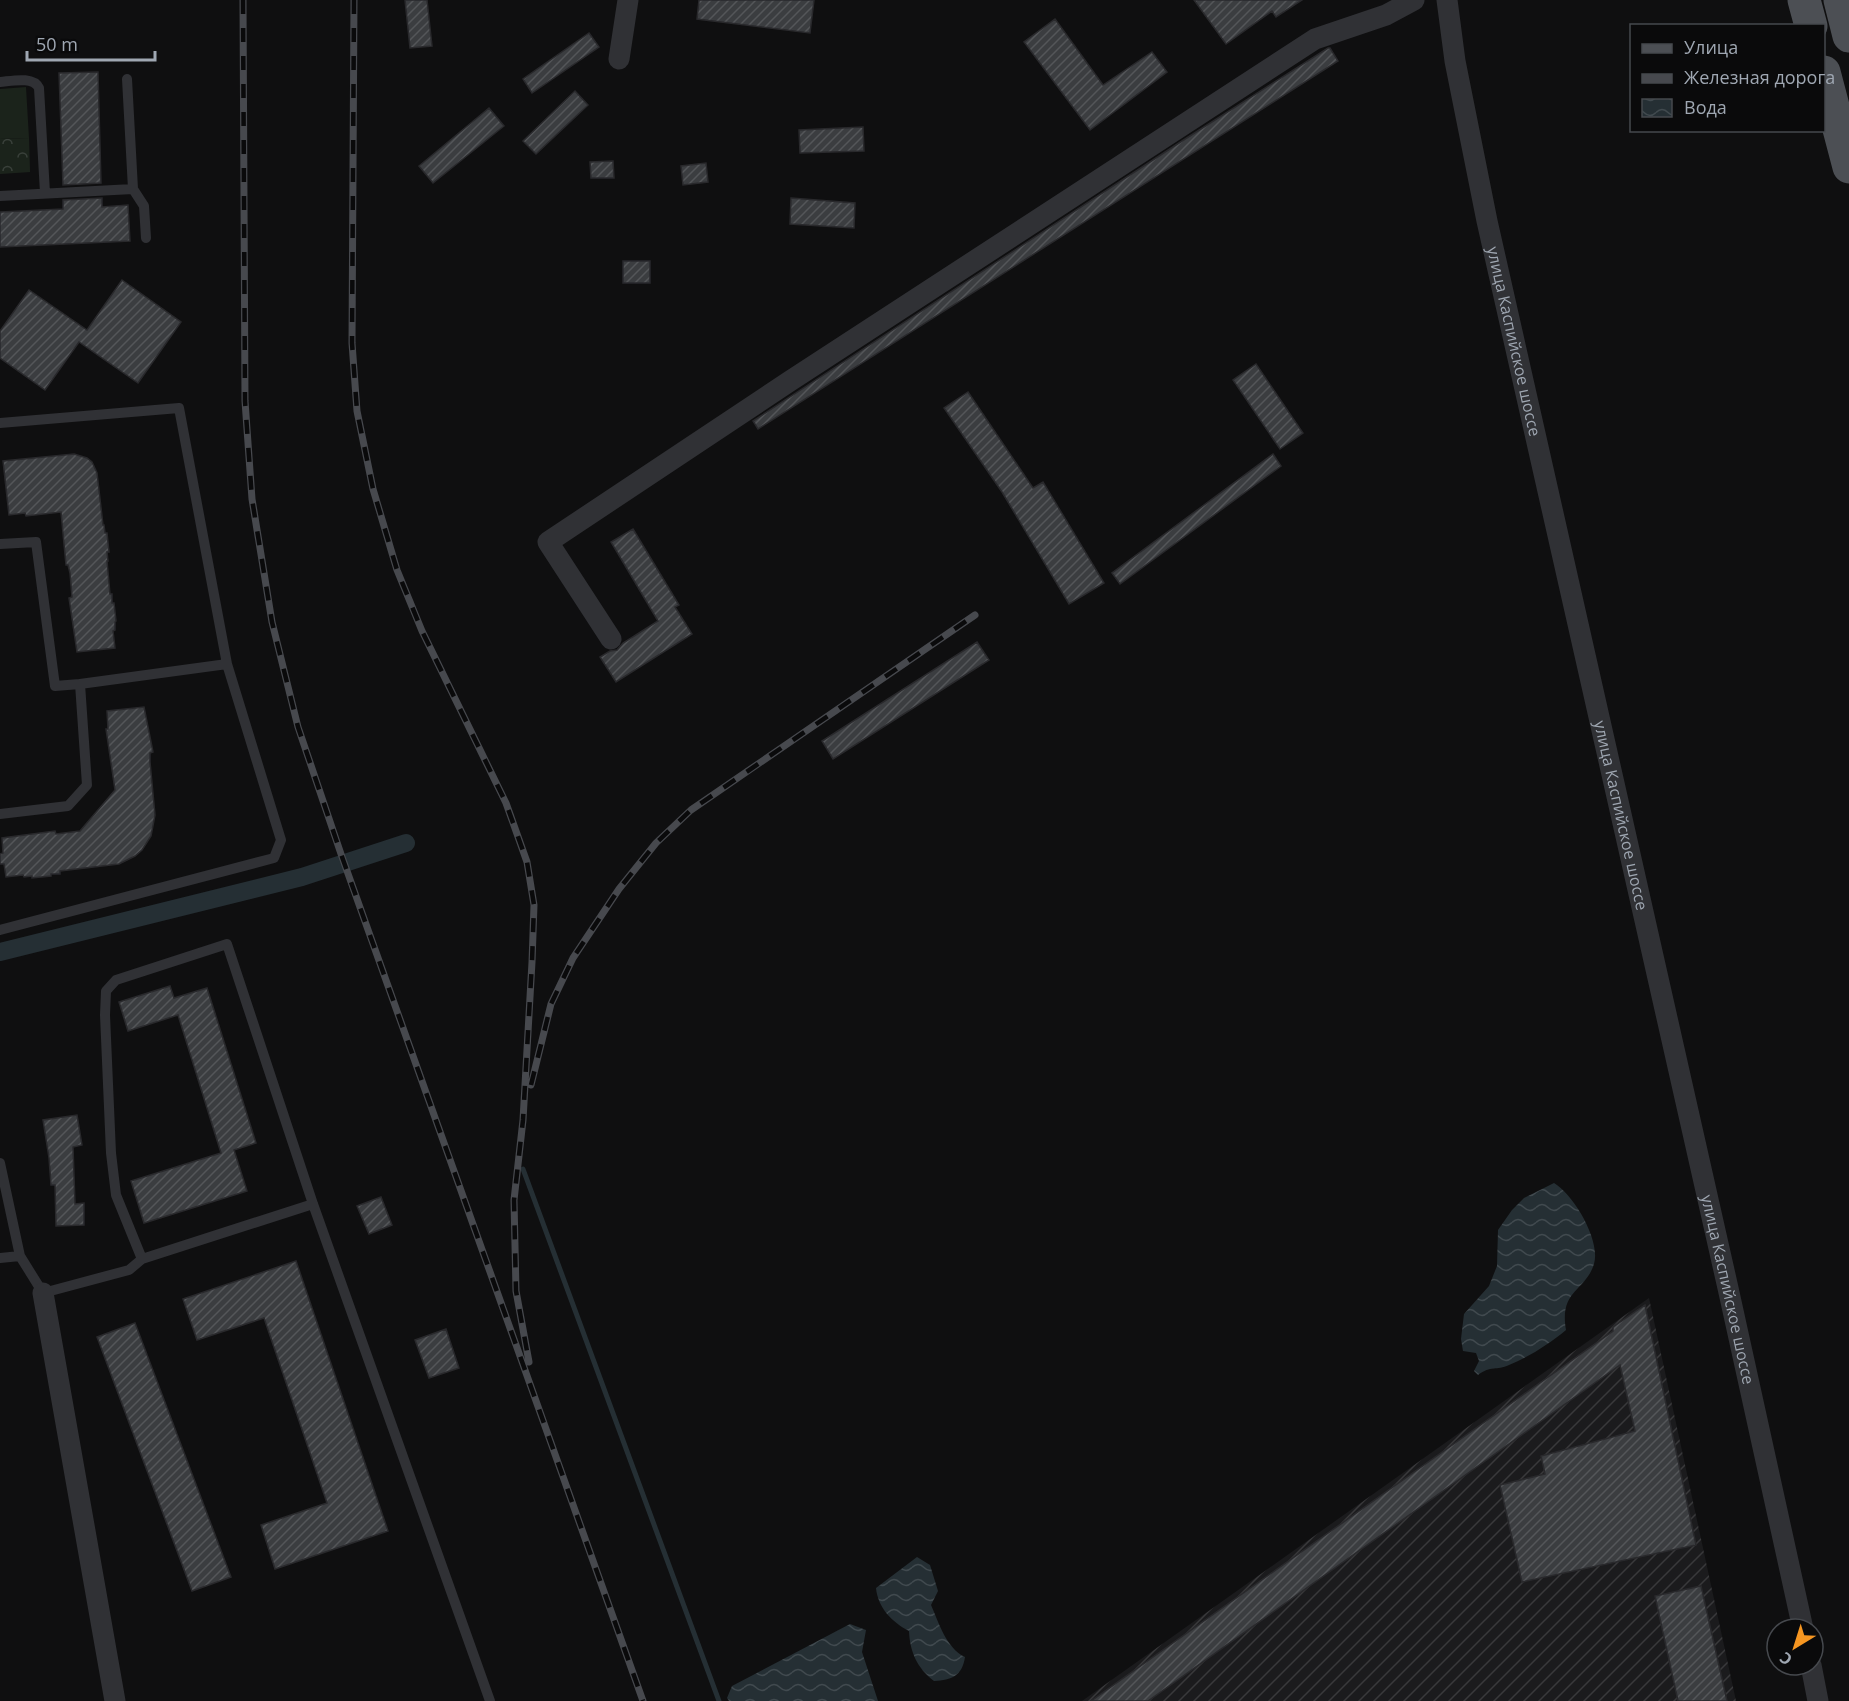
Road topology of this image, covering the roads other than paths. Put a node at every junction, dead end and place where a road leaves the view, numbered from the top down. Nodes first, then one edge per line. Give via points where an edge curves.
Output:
1 (628, 0) edge
2 (1414, 0) edge
3 (1446, 0) edge
4 (1804, 0) edge
5 (1840, 0) edge
6 (1810, 24) edge
7 (1849, 36) edge
8 (619, 59) dead end
9 (1825, 76) edge
10 (127, 80) dead end
11 (0, 82) edge
12 (1849, 166) edge
13 (133, 189) junction
14 (45, 193) junction
15 (0, 196) edge
16 (146, 238) dead end
17 (0, 423) edge
18 (0, 544) edge
19 (611, 639) dead end
20 (227, 664) junction
21 (80, 684) junction
22 (0, 814) edge
23 (0, 930) edge
24 (0, 1163) edge
25 (313, 1204) junction
26 (20, 1256) junction
27 (0, 1258) edge
28 (142, 1259) junction
29 (44, 1293) junction
30 (1800, 1617) edge
31 (1813, 1677) edge
32 (115, 1701) edge
33 (490, 1701) edge
34 (1818, 1701) edge

1 - 8 street
2 - 19 street via 1386,15 1315,39 549,542
3 - 30 street, улица Каспийское шоссе via 1487,221
4 - 6 main road
5 - 7 main road
9 - 12 main road
10 - 13 lane
11 - 14 lane via 31,80 39,88
13 - 14 lane
13 - 16 lane via 144,206
14 - 15 lane
17 - 20 lane via 179,408
18 - 21 lane via 36,542 55,686
20 - 21 lane
20 - 23 lane via 281,840 274,858
21 - 22 lane via 87,785 68,806
24 - 26 lane
25 - 28 lane
25 - 28 lane via 227,944 116,980 106,991 116,1195
25 - 33 lane
26 - 27 lane
26 - 29 lane
28 - 29 lane via 129,1270
29 - 32 street
31 - 34 street

